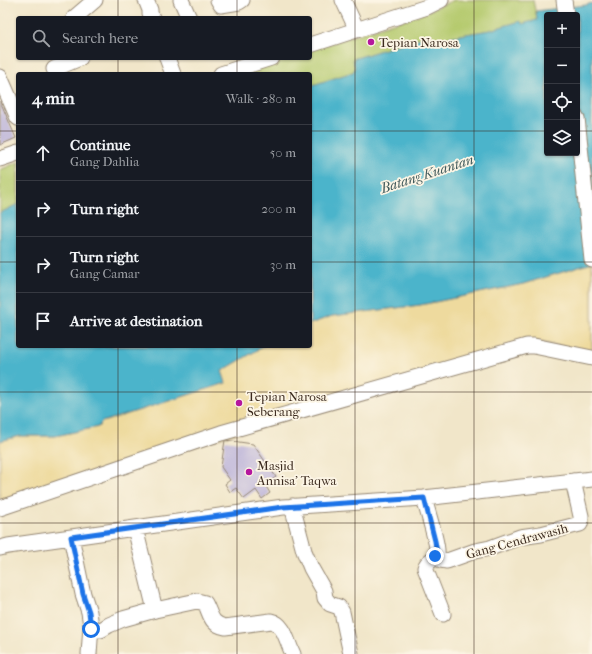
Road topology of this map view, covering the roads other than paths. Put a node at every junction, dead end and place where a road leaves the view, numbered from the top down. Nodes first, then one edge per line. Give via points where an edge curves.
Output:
1 (95, 0) edge
2 (146, 0) edge
3 (181, 0) edge
4 (218, 0) edge
5 (242, 0) edge
6 (342, 0) edge
7 (564, 0) edge
8 (435, 1) edge
9 (566, 12) edge
10 (76, 16) edge
11 (151, 16) edge
12 (188, 16) edge
13 (357, 30) junction
14 (312, 44) edge
15 (74, 60) edge
16 (168, 60) edge
17 (265, 60) edge
18 (53, 67) edge
19 (172, 72) edge
20 (227, 72) edge
21 (0, 77) edge
22 (16, 113) edge
23 (577, 120) edge
24 (16, 154) edge
25 (0, 159) edge
26 (592, 260) edge
27 (592, 358) edge
28 (592, 479) edge
29 (573, 481) junction
30 (424, 498) junction
31 (292, 506) junction
32 (0, 508) edge
33 (135, 528) junction
34 (71, 537) junction
35 (0, 548) edge
36 (435, 556) junction
37 (155, 610) junction
38 (443, 614) dead end
39 (91, 629) junction
40 (90, 654) edge
41 (293, 654) edge
42 (352, 654) edge

1 - 10 street
2 - 11 street
3 - 12 street
4 - 5 street via 220,5
6 - 13 street
7 - 9 street
8 - 13 street
13 - 14 street
15 - 18 street
16 - 19 street
17 - 20 street
21 - 22 street
23 - 26 street
24 - 25 street
27 - 32 street via 527,346 221,433
28 - 29 street
29 - 30 street
29 - 36 street, Gang Cendrawasih via 581,516 580,524 520,538 447,561
30 - 31 street
30 - 36 street via 435,541
31 - 33 street
31 - 42 street via 304,551 325,598 342,612
33 - 34 street
33 - 37 street
34 - 35 street
34 - 39 street
36 - 38 street via 425,568
37 - 39 street via 122,619 101,630
37 - 41 street via 197,601 205,603 219,626 276,622 282,629
39 - 40 street

